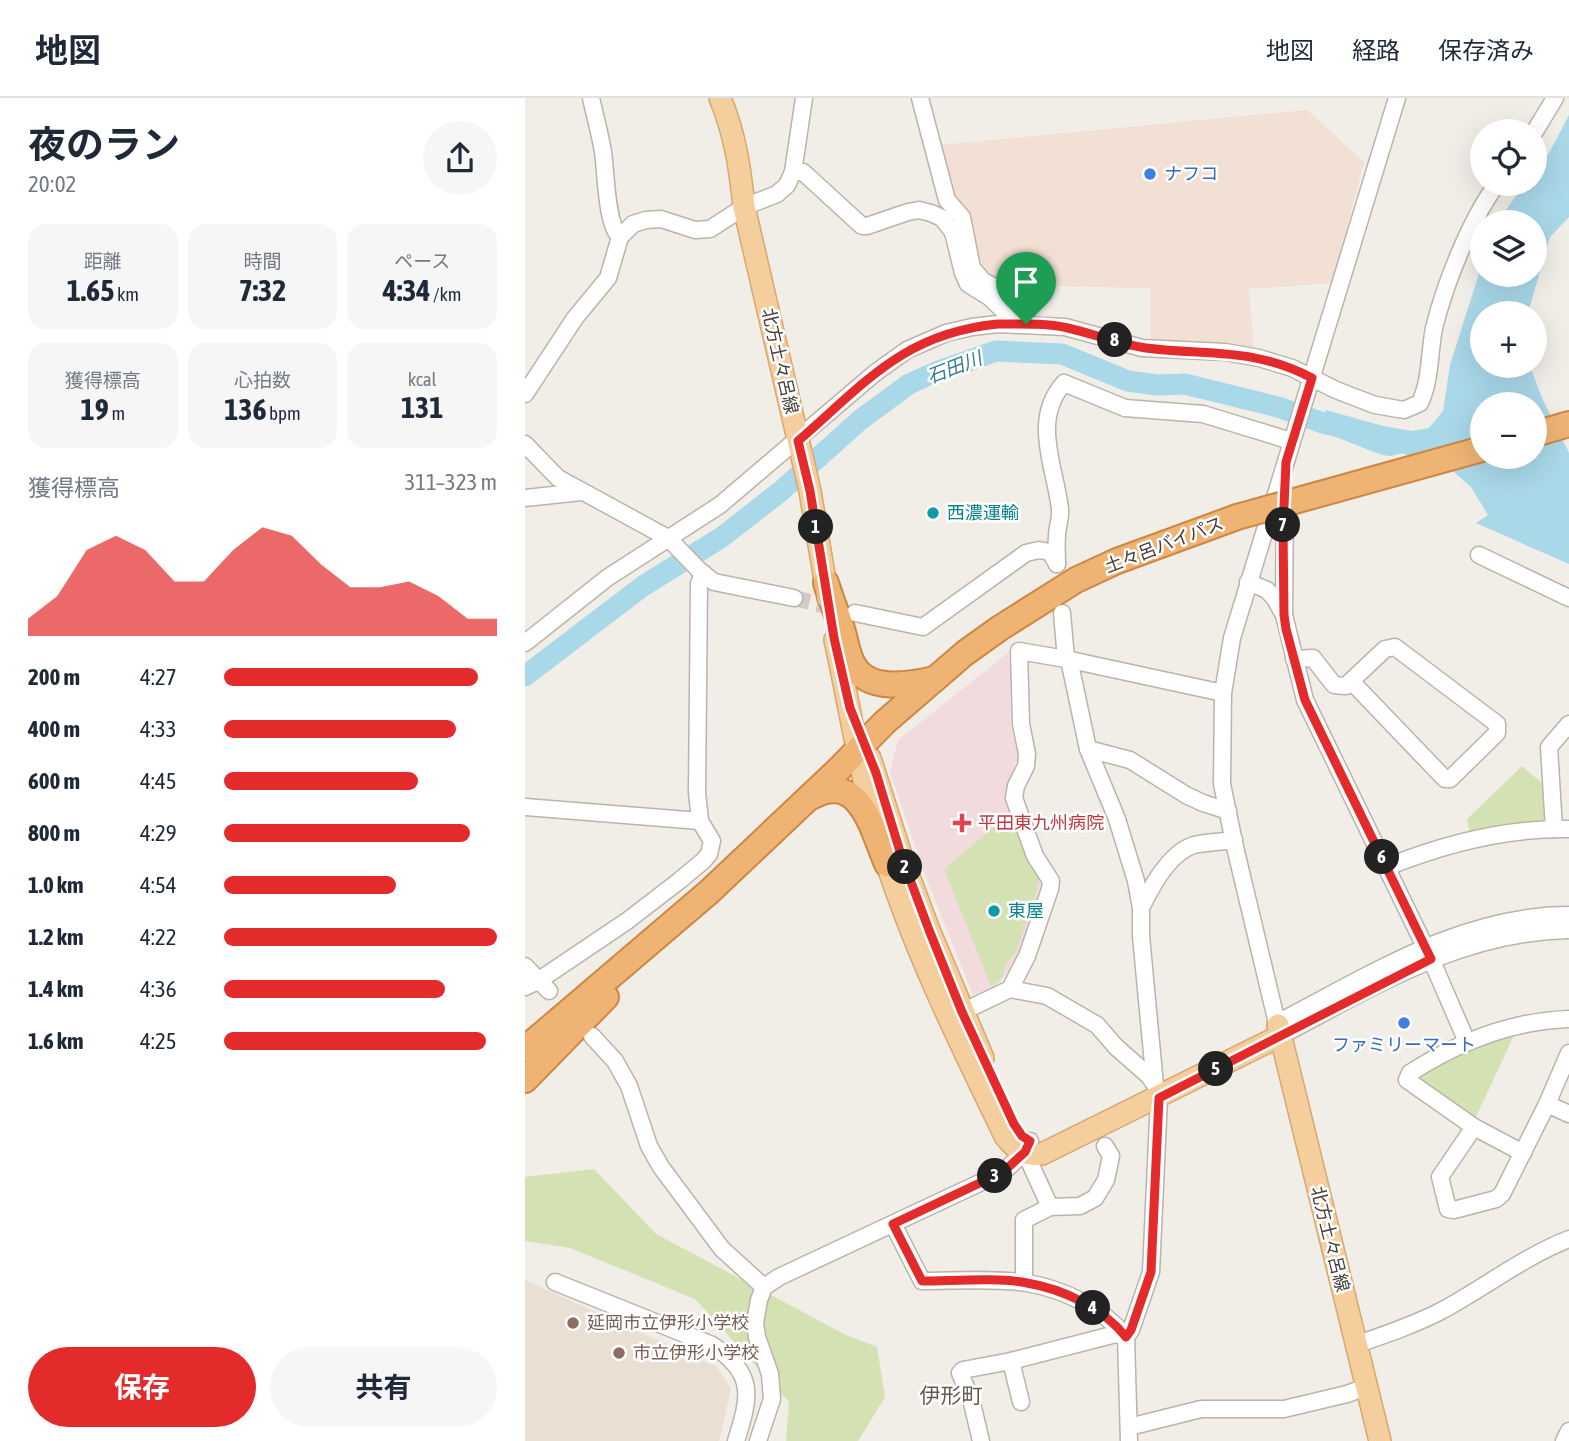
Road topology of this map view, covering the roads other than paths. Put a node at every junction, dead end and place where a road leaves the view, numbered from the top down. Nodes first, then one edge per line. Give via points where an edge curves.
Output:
1 (591, 98) edge
2 (720, 98) edge
3 (804, 98) edge
4 (920, 98) edge
5 (1397, 98) edge
6 (1555, 98) edge
7 (1542, 119) edge
8 (793, 172) junction
9 (1488, 196) edge
10 (744, 207) junction
11 (620, 237) junction
12 (1018, 324) junction
13 (1312, 378) junction
14 (525, 394) edge
15 (1569, 425) edge
16 (1547, 431) edge
17 (1293, 436) junction
18 (525, 444) edge
19 (799, 444) junction
20 (1470, 452) edge
21 (1286, 462) junction
22 (581, 492) junction
23 (525, 498) edge
24 (671, 541) junction
25 (1479, 555) dead end
26 (701, 572) junction
27 (1248, 582) junction
28 (826, 583) junction
29 (794, 598) tunnel mouth
30 (1569, 598) edge
31 (855, 613) tunnel mouth
32 (1062, 613) dead end
33 (1284, 615) junction
34 (525, 643) edge
35 (1066, 659) junction
36 (1294, 659) junction
37 (934, 680) junction
38 (1351, 681) junction
39 (1223, 693) junction
40 (1569, 725) edge
41 (859, 744) junction
42 (1088, 749) junction
43 (810, 798) junction
44 (525, 807) edge
45 (1228, 811) junction
46 (700, 821) junction
47 (1562, 829) edge
48 (1234, 840) junction
49 (887, 864) junction
50 (1387, 867) junction
51 (709, 892) junction
52 (1141, 908) junction
53 (1569, 915) edge
54 (1569, 930) edge
55 (1428, 953) junction
56 (525, 966) edge
57 (537, 986) edge
58 (1010, 989) junction
59 (956, 1016) junction
60 (1569, 1019) edge
61 (1279, 1029) junction
62 (592, 1037) dead end
63 (527, 1040) edge
64 (1467, 1042) junction
65 (1569, 1053) edge
66 (525, 1080) edge
67 (1157, 1091) junction
68 (1547, 1104) junction
69 (1569, 1114) edge
70 (1474, 1127) junction
71 (1105, 1146) dead end
72 (1027, 1147) junction
73 (1523, 1153) junction
74 (1050, 1207) junction
75 (893, 1224) junction
76 (1569, 1239) edge
77 (555, 1282) dead end
78 (1024, 1282) junction
79 (764, 1287) junction
80 (1126, 1337) junction
81 (1355, 1345) junction
82 (1011, 1361) junction
83 (1366, 1387) junction
84 (1021, 1402) dead end
85 (1569, 1431) edge
86 (1129, 1434) edge
87 (736, 1441) edge
88 (758, 1441) edge
89 (981, 1441) edge
90 (1380, 1441) edge
91 (1564, 1441) edge

1 - 11 street via 610,219
2 - 10 main road, 北方土々呂線 via 733,128
3 - 8 street
4 - 12 street via 947,200 962,217 972,268 983,281 1026,303
5 - 13 street
6 - 7 street
8 - 10 street via 778,194
8 - 12 street via 803,172 862,226 919,210 942,218 953,232 968,284
9 - 13 street via 1441,301 1427,387 1420,403 1404,410 1375,405
10 - 11 street via 710,229 646,220 633,224
10 - 19 main road, 北方土々呂線
11 - 14 street via 608,278 575,318
12 - 13 street via 1065,327 1142,348 1259,358
12 - 19 street via 946,333 907,350 875,373
13 - 17 street
15 - 16 highway
17 - 21 street
17 - 31 street via 1203,414 1125,408 1064,383 1054,394 1045,422 1060,507 1058,564 1050,552 1026,553 923,627
18 - 22 street via 558,478
19 - 24 street
19 - 28 main road, 北方土々呂線
20 - 37 highway, 土々呂バイパス, bridge via 1237,517 1141,551 1076,580 1000,628
21 - 27 street
21 - 33 street
22 - 23 street
22 - 24 street
24 - 26 street
24 - 34 street via 607,578
25 - 30 street
26 - 29 street via 727,586
26 - 46 street
27 - 33 street via 1267,590
27 - 39 street
28 - 37 highway via 858,672 886,684
28 - 41 main road, 北方土々呂線
32 - 35 street
33 - 36 street
35 - 39 street
35 - 42 street
35 - 58 street via 1019,651 1021,724 1027,754 1014,798 1035,856 1051,881 1027,956
36 - 38 street via 1313,658 1334,685
36 - 50 street via 1310,712
37 - 41 highway, 土々呂バイパス
38 - 38 street via 1445,779 1497,733 1497,724 1395,647 1385,649
39 - 45 street via 1222,784
40 - 47 street via 1549,747
41 - 43 highway, 土々呂バイパス
41 - 49 main road, 北方土々呂線
41 - 59 main road, 北方土々呂線
41 - 63 highway, 土々呂バイパス via 829,761
42 - 45 street via 1130,760 1186,795
42 - 52 street via 1117,819
43 - 49 highway via 829,789 852,795
43 - 51 highway, 土々呂バイパス
44 - 46 street
45 - 48 street
46 - 57 street via 712,841 703,861
47 - 50 street via 1493,836
48 - 52 street via 1192,846 1182,852 1159,876
48 - 61 street
49 - 59 main road, 北方土々呂線
50 - 55 street
51 - 63 highway via 564,1015
51 - 66 highway
52 - 67 street
53 - 55 street via 1505,921 1452,936
54 - 55 street via 1518,933
55 - 61 street
55 - 64 street
56 - 57 street
58 - 59 street
58 - 67 street via 1047,996 1097,1024 1149,1076
59 - 72 main road, 北方土々呂線 via 1005,1136 1014,1147
60 - 64 street via 1512,1026
61 - 67 main road
61 - 81 main road, 北方土々呂線
62 - 79 street via 615,1061 629,1086 661,1167 722,1250
64 - 70 street via 1410,1073 1407,1080
65 - 68 street
67 - 72 main road via 1042,1154
67 - 80 street via 1151,1272
68 - 69 street
68 - 73 street
70 - 73 street
70 - 73 street via 1440,1177 1448,1209 1503,1194
71 - 74 street via 1111,1156 1106,1180 1095,1199 1080,1206
72 - 74 street
72 - 75 street via 1003,1172
74 - 78 street via 1024,1220
75 - 78 street via 922,1281
75 - 79 street
76 - 81 street via 1531,1256 1441,1311
77 - 87 street via 712,1345 730,1357 744,1376 748,1395
78 - 80 street via 1096,1309
79 - 88 street via 755,1323 770,1374 772,1399
80 - 82 street via 1116,1334
80 - 86 street
81 - 83 main road, 北方土々呂線
82 - 84 street
82 - 89 street via 960,1373
83 - 86 street via 1284,1409 1201,1409
83 - 90 main road, 北方土々呂線
85 - 91 street

